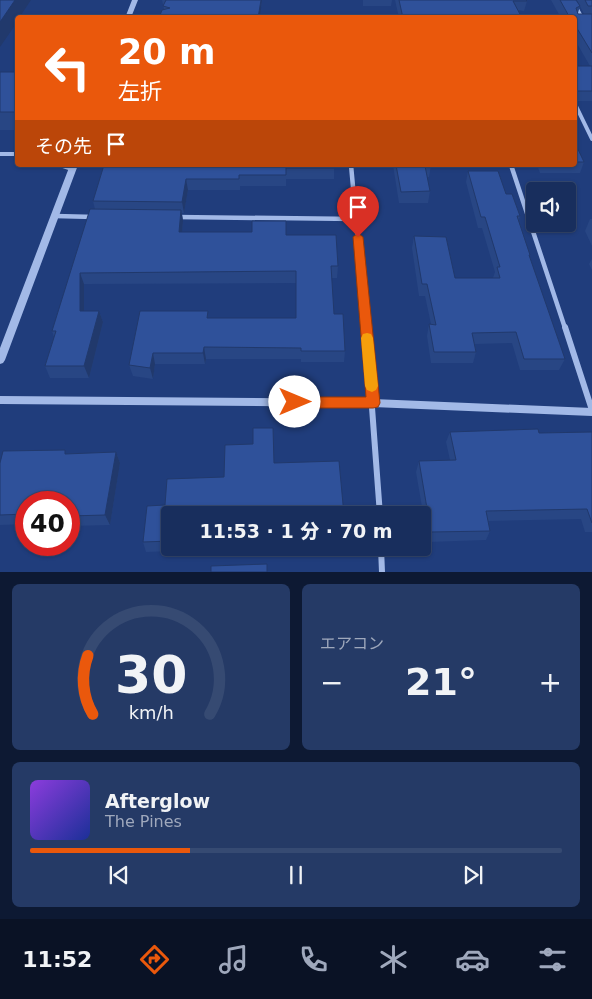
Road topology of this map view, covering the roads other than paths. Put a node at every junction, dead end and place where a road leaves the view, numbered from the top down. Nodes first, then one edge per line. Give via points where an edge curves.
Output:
1 (135, 0) edge
2 (572, 0) edge
3 (129, 15) edge
4 (577, 20) edge
5 (584, 20) junction
6 (592, 20) edge
7 (577, 108) edge
8 (592, 139) edge
9 (0, 154) edge
10 (15, 154) edge
11 (73, 167) edge
12 (351, 167) edge
13 (512, 167) edge
14 (55, 216) junction
15 (104, 217) edge
16 (172, 217) edge
17 (356, 218) junction
18 (0, 360) edge
19 (0, 400) edge
20 (373, 403) junction
21 (592, 411) edge
22 (379, 506) edge
23 (381, 556) edge
24 (382, 572) edge

1 - 3 street
2 - 5 street
4 - 5 street
5 - 6 street
7 - 8 street
9 - 10 lane
11 - 14 street
12 - 17 street
13 - 21 street
14 - 15 street
14 - 18 street
16 - 17 street
17 - 20 street
19 - 20 street
20 - 21 street
20 - 22 street
23 - 24 street

